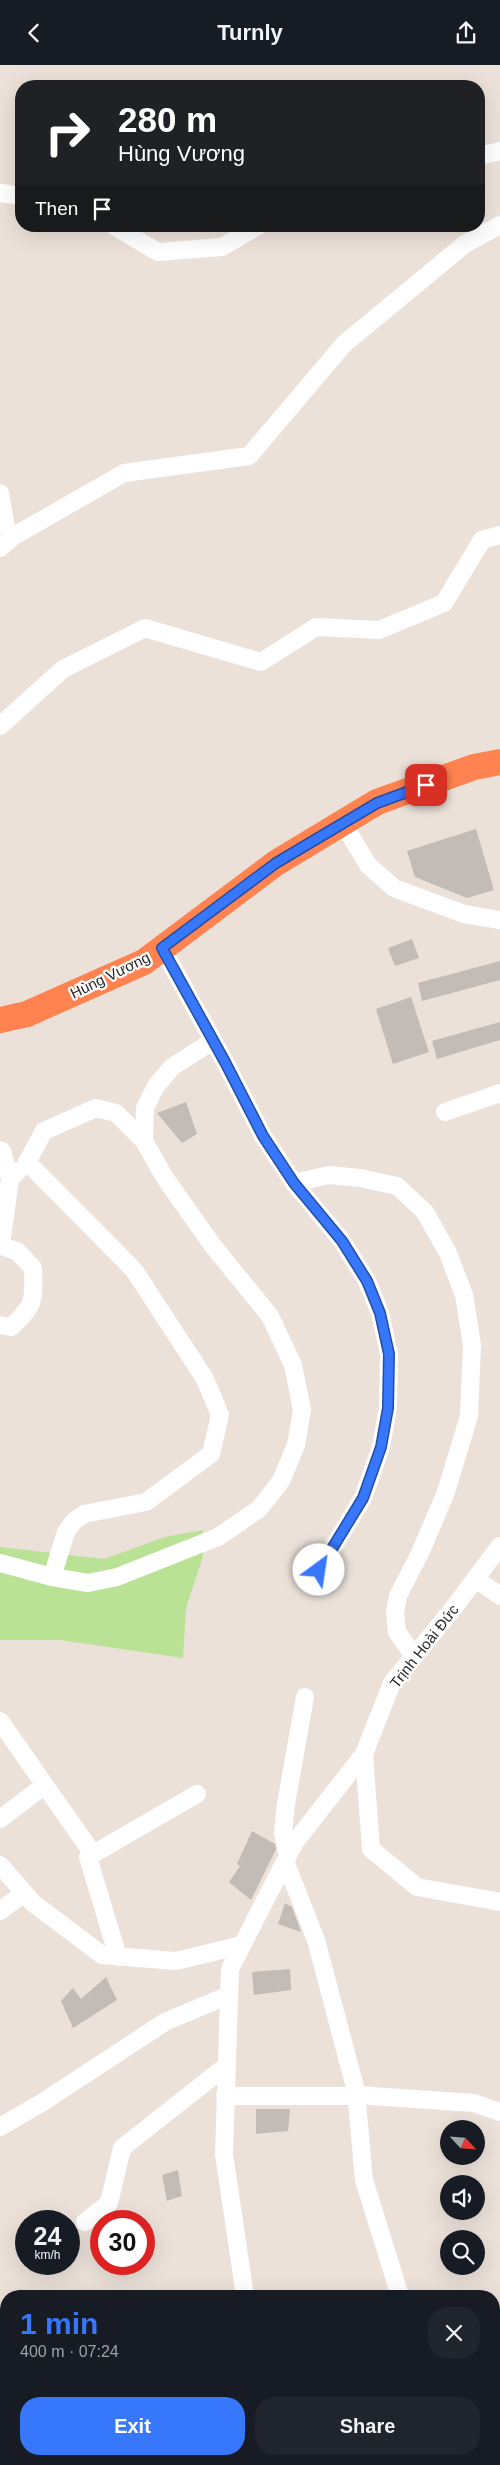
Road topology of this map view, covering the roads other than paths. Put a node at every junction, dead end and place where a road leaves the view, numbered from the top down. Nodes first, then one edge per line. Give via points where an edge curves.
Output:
1 (500, 151) edge
2 (485, 155) edge
3 (0, 193) edge
4 (15, 195) edge
5 (500, 225) edge
6 (124, 232) edge
7 (248, 232) edge
8 (0, 493) edge
9 (500, 535) edge
10 (14, 536) junction
11 (0, 548) edge
12 (0, 726) edge
13 (500, 761) edge
14 (343, 823) junction
15 (500, 920) edge
16 (162, 948) junction
17 (0, 1020) edge
18 (213, 1041) junction
19 (500, 1093) edge
20 (445, 1112) dead end
21 (144, 1141) junction
22 (0, 1150) edge
23 (27, 1162) junction
24 (10, 1179) junction
25 (294, 1183) junction
26 (0, 1245) edge
27 (0, 1325) edge
28 (500, 1546) edge
29 (0, 1563) edge
30 (319, 1570) dead end
31 (52, 1577) junction
32 (476, 1579) junction
33 (500, 1596) edge
34 (414, 1656) junction
35 (305, 1697) dead end
36 (0, 1721) edge
37 (364, 1754) junction
38 (45, 1785) junction
39 (196, 1794) dead end
40 (0, 1819) edge
41 (93, 1854) junction
42 (286, 1859) junction
43 (0, 1865) edge
44 (24, 1893) junction
45 (500, 1902) edge
46 (0, 1911) edge
47 (242, 1945) junction
48 (118, 1957) junction
49 (229, 1995) junction
50 (226, 2066) junction
51 (356, 2094) junction
52 (225, 2096) junction
53 (500, 2111) edge
54 (0, 2127) edge
55 (85, 2222) dead end
56 (244, 2290) edge
57 (398, 2290) edge

1 - 2 street
3 - 4 street
5 - 10 street via 465,244 344,344 249,456 124,473
6 - 7 street via 158,252 222,247
8 - 10 street via 6,528
9 - 12 street via 482,541 444,603 379,630 316,627 262,662 145,628 63,669
10 - 11 street
13 - 14 highway, Hùng Vương via 474,767 377,803
14 - 15 street via 368,865 394,888 464,914
14 - 16 highway, Hùng Vương via 276,863
16 - 17 highway, Hùng Vương via 144,963 27,1014
16 - 18 street
18 - 21 street via 172,1067 156,1086 145,1108
18 - 25 street via 263,1136
19 - 20 street
21 - 23 street via 116,1113 96,1108 44,1131
21 - 31 street via 165,1178 213,1246 270,1316 293,1365 302,1410 296,1445 281,1481 259,1509 218,1537 117,1577 88,1583
22 - 24 street
23 - 24 street
23 - 31 street via 134,1270 205,1379 220,1415 211,1454 146,1502 84,1514 74,1521 66,1532
24 - 26 street
25 - 30 street via 342,1241 367,1281 380,1313 389,1354 388,1408 381,1447 363,1498
25 - 34 street via 329,1175 398,1186 425,1212 448,1253 464,1295 472,1345 469,1416 446,1492 398,1596 395,1613 397,1632
26 - 27 street via 18,1252 34,1268 30,1310 11,1327
28 - 32 street, Trịnh Hoài Đức
29 - 31 street
32 - 33 street
32 - 34 street, Trịnh Hoài Đức
34 - 37 street, Trịnh Hoài Đức via 392,1683
35 - 42 street via 286,1805 283,1833
36 - 38 street
37 - 42 street via 295,1842
37 - 45 street, Trịnh Hoài Đức via 371,1849 416,1887
38 - 40 street
38 - 41 street
39 - 41 street
41 - 48 street via 88,1857
42 - 47 street
42 - 51 street via 316,1940
43 - 44 street
44 - 46 street
44 - 48 street via 102,1955
47 - 48 street via 176,1961
47 - 49 street via 230,1969
49 - 50 street
49 - 54 street via 165,2022
50 - 52 street
50 - 55 street via 122,2148 108,2203
51 - 52 street
51 - 53 street via 474,2103
51 - 57 street via 364,2180
52 - 56 street via 224,2154

